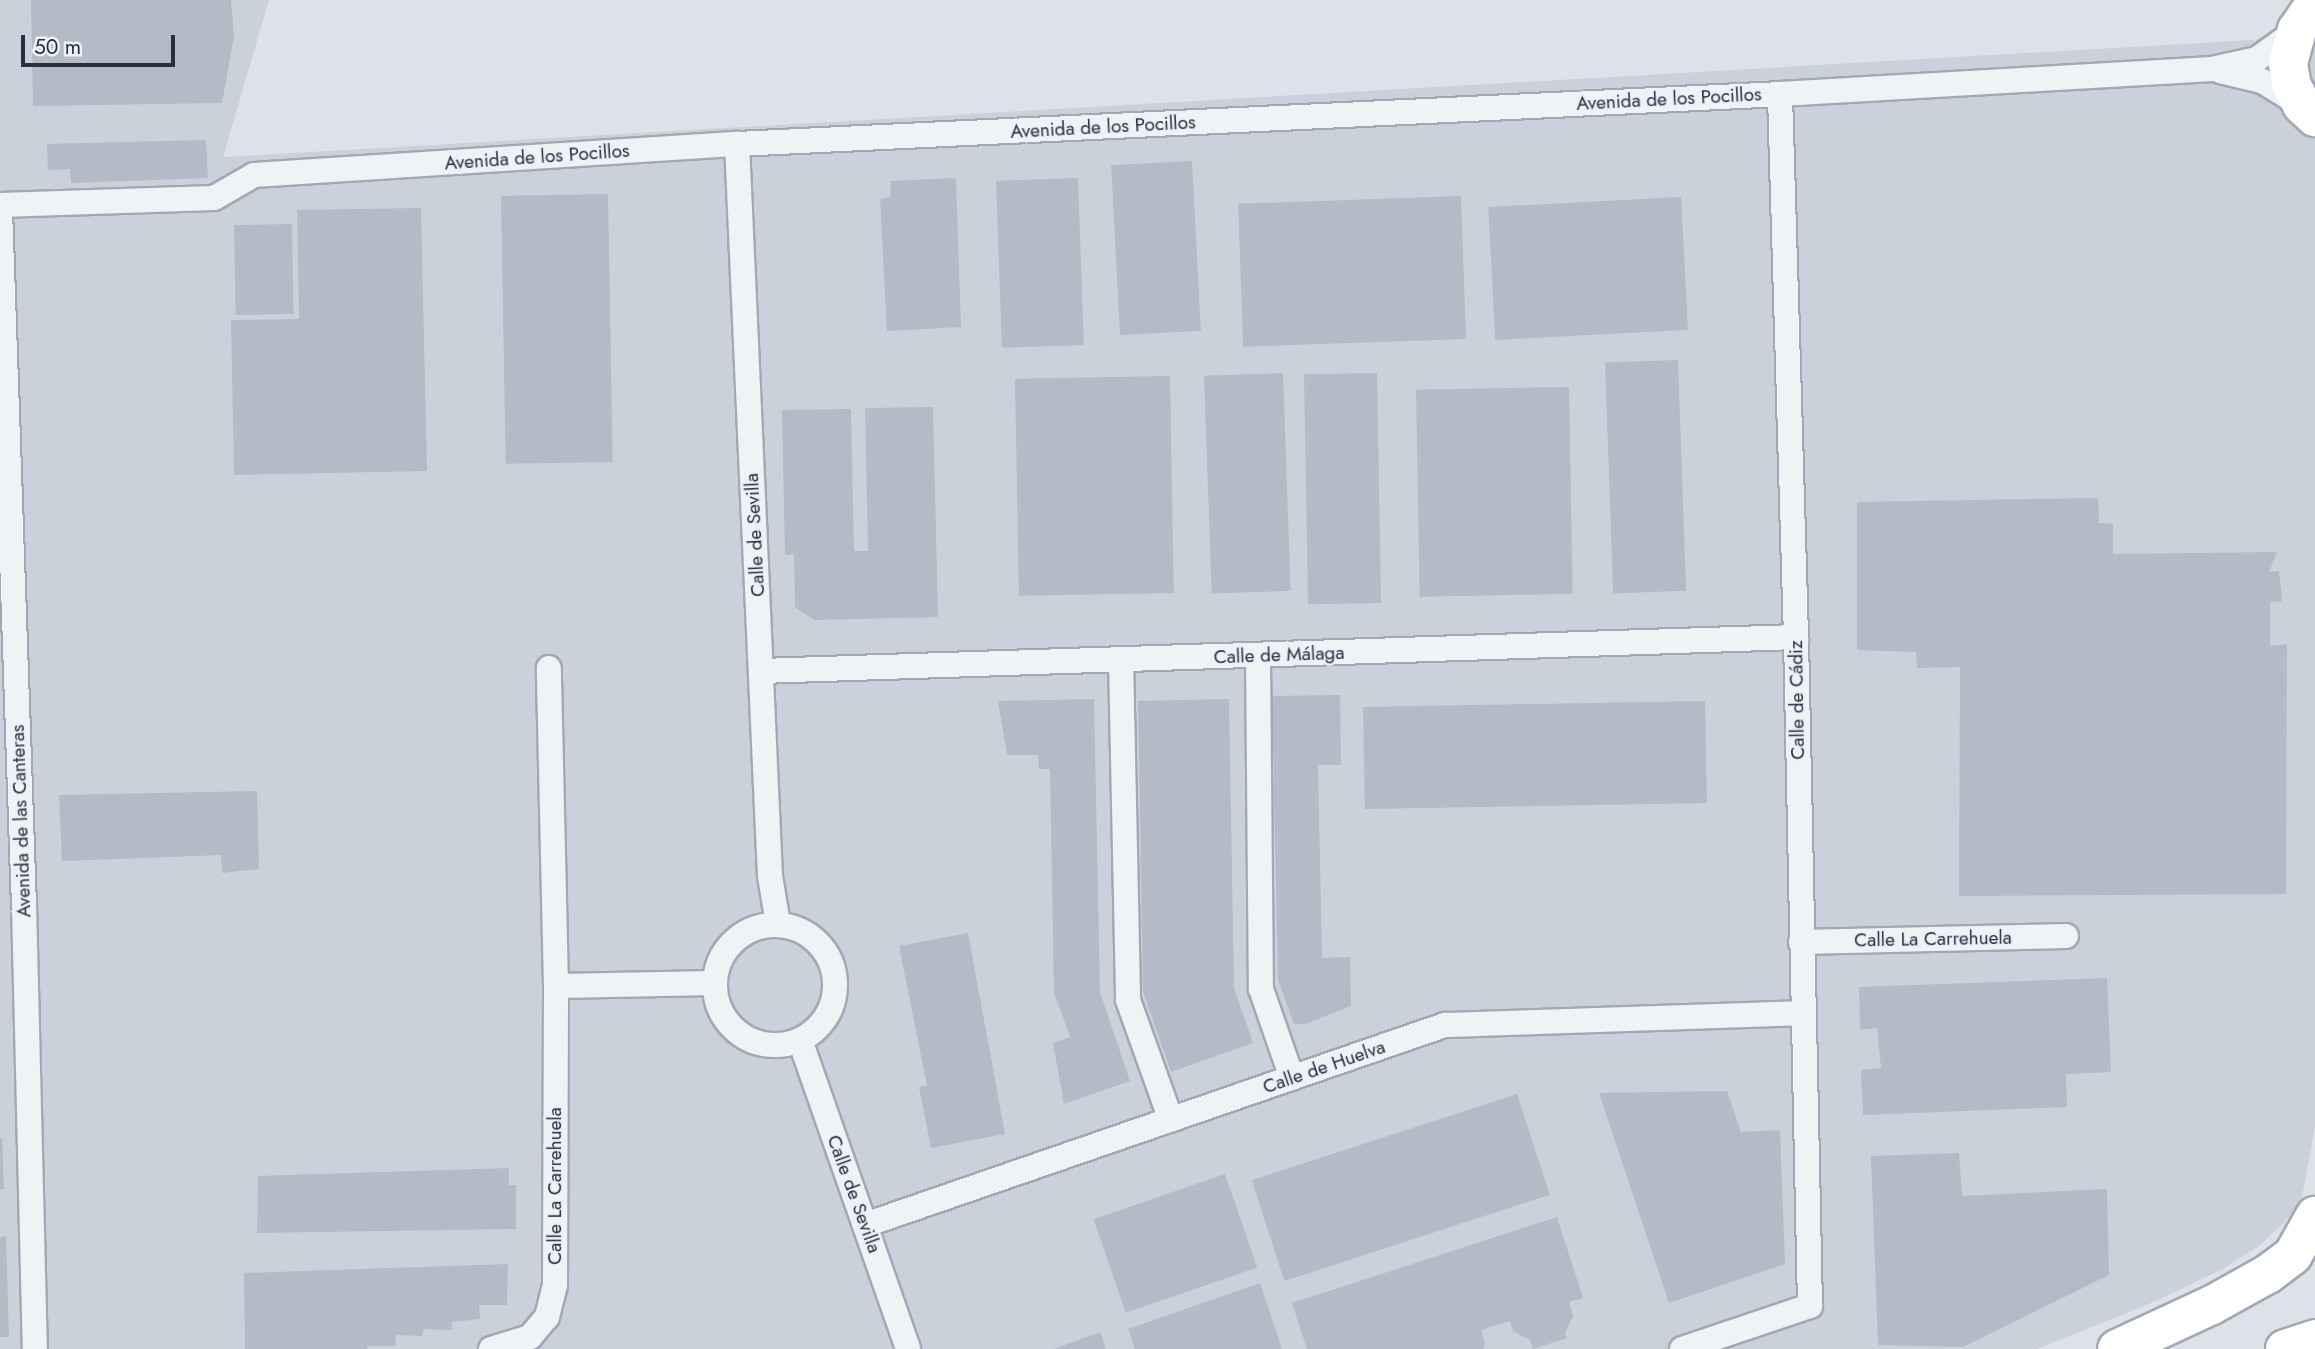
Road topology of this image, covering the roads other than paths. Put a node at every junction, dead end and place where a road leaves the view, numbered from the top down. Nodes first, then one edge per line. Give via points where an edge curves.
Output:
1 (2309, 13) edge
2 (2212, 69) junction
3 (1780, 94) junction
4 (2308, 111) edge
5 (737, 144) junction
6 (0, 207) edge
7 (1796, 638) junction
8 (1258, 656) junction
9 (1121, 660) junction
10 (549, 668) dead end
11 (761, 671) junction
12 (778, 924) junction
13 (2066, 936) dead end
14 (1801, 942) junction
15 (715, 984) junction
16 (556, 986) junction
17 (1802, 1013) junction
18 (800, 1040) junction
19 (1292, 1078) junction
20 (1171, 1120) junction
21 (2315, 1216) edge
22 (864, 1225) junction
23 (2315, 1339) edge
24 (35, 1349) edge
25 (491, 1349) edge
26 (908, 1349) edge
27 (1682, 1349) edge
28 (2117, 1349) edge
29 (2285, 1349) edge

1 - 2 street via 2257,59
1 - 4 main road via 2288,64 2292,86
2 - 3 street, Avenida de los Pocillos
2 - 4 street via 2262,81
3 - 5 street, Avenida de los Pocillos
3 - 7 street, Calle de Cádiz
5 - 6 street, Avenida de los Pocillos via 254,175 214,198
5 - 11 street, Calle de Sevilla
6 - 24 street, Avenida de las Canteras
7 - 8 street, Calle de Málaga
7 - 14 street, Calle de Cádiz
8 - 9 street, Calle de Málaga
8 - 19 street via 1261,989
9 - 11 street, Calle de Málaga
9 - 20 street via 1128,1000
10 - 16 street, Calle La Carrehuela
11 - 12 street, Calle de Sevilla via 770,876
12 - 15 street via 743,933 729,945 719,961
12 - 18 street via 815,939 828,955 834,974 835,994 829,1013 817,1029
13 - 14 street, Calle La Carrehuela
14 - 17 street, Calle de Cádiz
15 - 16 street
15 - 18 street via 722,1014 747,1039 764,1045
16 - 25 street, Calle La Carrehuela via 555,1285 547,1317 530,1337
17 - 19 street, Calle de Huelva via 1445,1025
17 - 27 street, Calle de Cádiz via 1810,1306
18 - 22 street, Calle de Sevilla
19 - 20 street, Calle de Huelva
20 - 22 street, Calle de Huelva
21 - 28 main road via 2293,1255 2268,1275
22 - 26 street, Calle de Sevilla
23 - 29 main road

